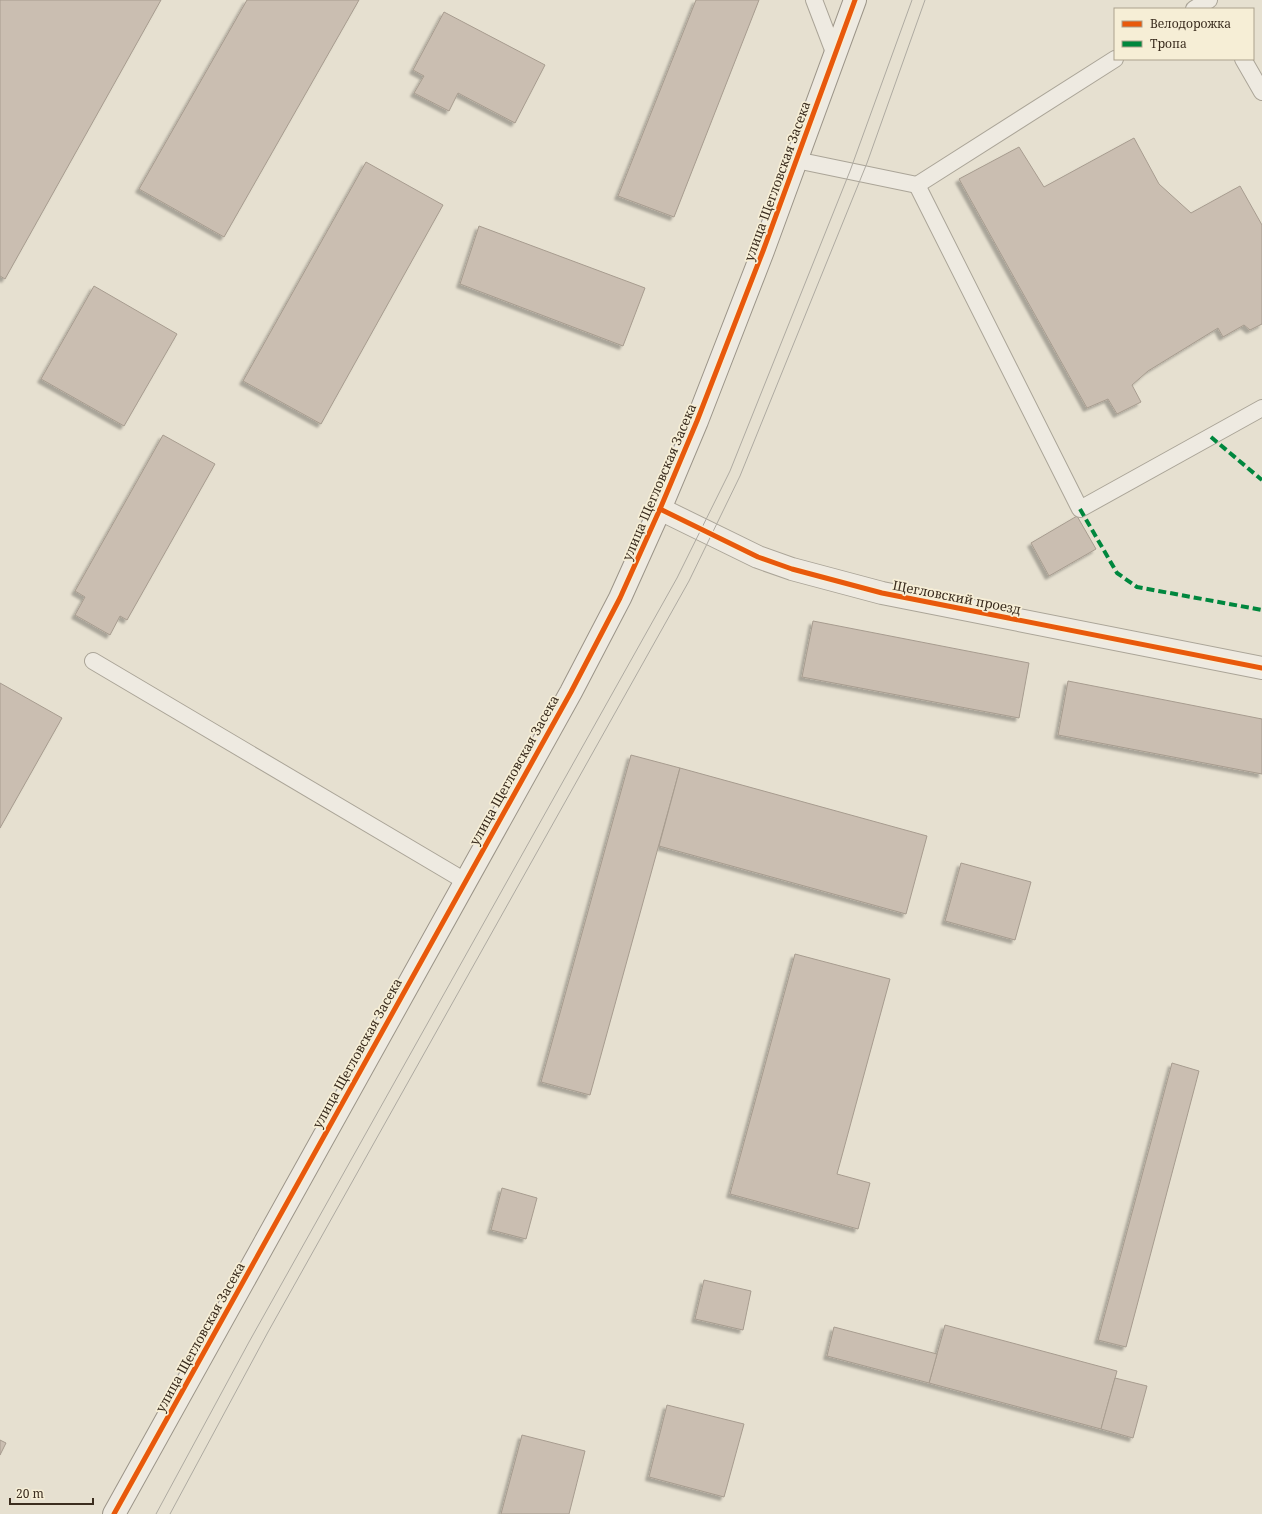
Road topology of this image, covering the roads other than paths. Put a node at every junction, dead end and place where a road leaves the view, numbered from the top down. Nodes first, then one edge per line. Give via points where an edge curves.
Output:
1 (814, 0) edge
2 (855, 0) edge
3 (1209, 0) edge
4 (1196, 8) edge
5 (835, 56) junction
6 (1114, 60) edge
7 (1244, 60) edge
8 (1262, 92) edge
9 (796, 160) junction
10 (917, 185) junction
11 (1262, 408) edge
12 (660, 509) junction
13 (93, 662) dead end
14 (1262, 668) edge
15 (465, 881) junction
16 (114, 1514) edge

1 - 5 lane
2 - 5 street, улица Щегловская Засека
3 - 4 lane
5 - 9 street, улица Щегловская Засека
6 - 10 lane
7 - 8 lane
9 - 10 lane
9 - 12 street, улица Щегловская Засека via 697,421
10 - 11 lane via 1080,509
12 - 14 street, Щегловский проезд via 758,557 792,569 882,593
12 - 15 street, улица Щегловская Засека via 620,598 571,692
13 - 15 lane
15 - 16 street, улица Щегловская Засека

